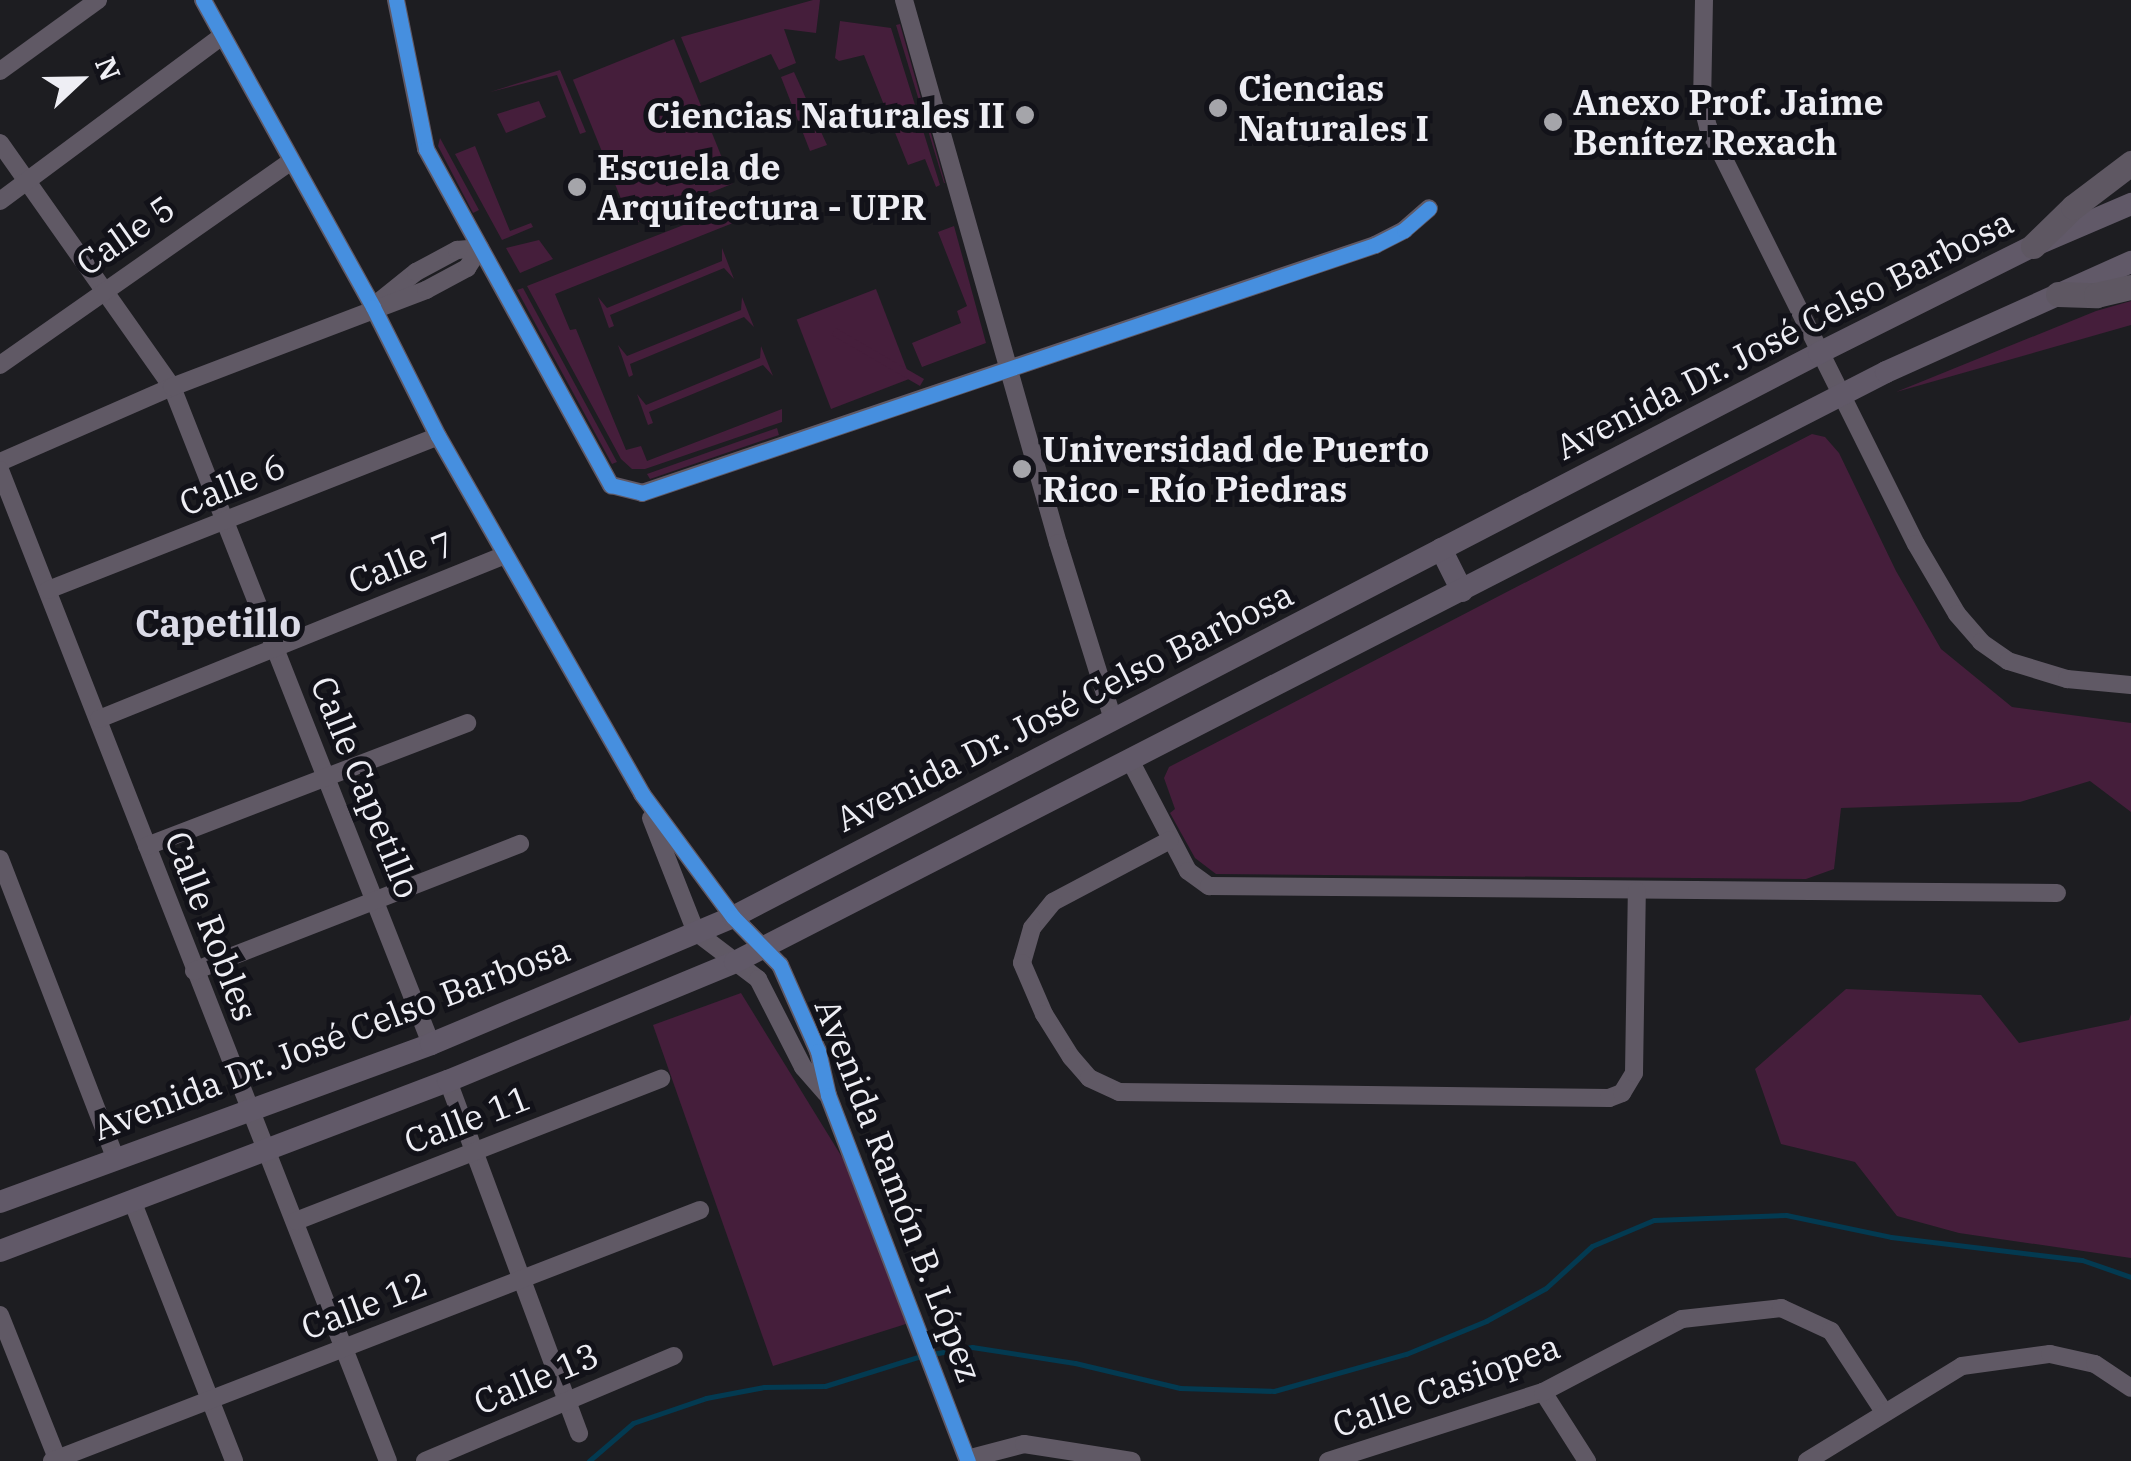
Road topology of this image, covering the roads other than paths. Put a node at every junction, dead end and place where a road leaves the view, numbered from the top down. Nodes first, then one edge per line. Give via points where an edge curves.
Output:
1 (98, 0) edge
2 (202, 0) edge
3 (396, 0) edge
4 (904, 0) edge
5 (1704, 0) edge
6 (222, 36) junction
7 (0, 70) edge
8 (0, 143) edge
9 (291, 161) junction
10 (2131, 163) edge
11 (28, 180) junction
12 (0, 201) edge
13 (2131, 204) edge
14 (1428, 208) dead end
15 (2034, 246) junction
16 (480, 248) junction
17 (2131, 262) edge
18 (105, 288) junction
19 (2131, 288) edge
20 (2058, 294) junction
21 (373, 307) junction
22 (1819, 353) junction
23 (0, 366) edge
24 (1008, 367) junction
25 (172, 388) junction
26 (1841, 395) junction
27 (438, 436) junction
28 (0, 462) edge
29 (0, 470) edge
30 (227, 521) junction
31 (1441, 549) junction
32 (504, 555) junction
33 (48, 590) junction
34 (1462, 591) junction
35 (276, 648) junction
36 (2131, 685) edge
37 (98, 719) junction
38 (1113, 720) junction
39 (467, 723) dead end
40 (1131, 762) junction
41 (327, 777) junction
42 (642, 794) junction
43 (1170, 840) junction
44 (520, 844) dead end
45 (147, 846) junction
46 (0, 859) edge
47 (1637, 891) junction
48 (2057, 892) dead end
49 (376, 900) junction
50 (733, 917) junction
51 (696, 932) junction
52 (763, 947) junction
53 (735, 962) junction
54 (194, 972) junction
55 (431, 1044) junction
56 (662, 1079) dead end
57 (448, 1081) junction
58 (828, 1095) junction
59 (249, 1113) junction
60 (266, 1151) junction
61 (474, 1152) junction
62 (116, 1159) junction
63 (0, 1202) edge
64 (133, 1203) junction
65 (700, 1210) dead end
66 (296, 1221) junction
67 (0, 1251) edge
68 (523, 1278) junction
69 (0, 1315) edge
70 (344, 1348) junction
71 (674, 1356) dead end
72 (2131, 1388) edge
73 (1543, 1392) junction
74 (566, 1399) junction
75 (209, 1400) junction
76 (1884, 1412) junction
77 (578, 1433) dead end
78 (56, 1460) edge
79 (967, 1460) edge
80 (234, 1461) edge
81 (388, 1461) edge
82 (426, 1461) edge
83 (1132, 1461) edge
84 (1328, 1461) edge
85 (1587, 1461) edge
86 (1807, 1461) edge

1 - 7 street
2 - 6 street
3 - 16 street via 426,150
4 - 24 street
5 - 22 street via 1702,102 1708,128
6 - 9 street
6 - 11 street
8 - 11 street, Calle Capetillo
9 - 18 street, Calle 5
9 - 21 street
10 - 15 highway
11 - 12 street
11 - 18 street, Calle Capetillo
13 - 15 main road, Avenida Dr. José Celso Barbosa
14 - 24 street via 1374,245
15 - 22 main road, Avenida Dr. José Celso Barbosa
16 - 21 street via 457,250 416,272
16 - 24 street via 611,485 642,492
17 - 20 main road
18 - 23 street, Calle 5
18 - 25 street, Calle Capetillo
19 - 20 highway
20 - 26 main road
21 - 25 street
21 - 27 street
22 - 26 street
22 - 31 main road, Avenida Dr. José Celso Barbosa
24 - 38 street
25 - 28 street
25 - 30 street, Calle Capetillo
26 - 34 main road
26 - 36 street via 1916,544 1980,642 2035,672
27 - 30 street, Calle 6
27 - 32 street
29 - 33 street, Calle Robles
30 - 33 street, Calle 6
30 - 35 street, Calle Capetillo
31 - 34 main road
31 - 38 main road, Avenida Dr. José Celso Barbosa
32 - 35 street, Calle 7
32 - 42 street
33 - 37 street, Calle Robles
34 - 40 main road
35 - 37 street, Calle 7
35 - 41 street, Calle Capetillo
37 - 45 street, Calle Robles
38 - 50 main road, Avenida Dr. José Celso Barbosa
39 - 41 street
40 - 43 street
40 - 52 main road
41 - 45 street
41 - 49 street, Calle Capetillo
42 - 50 street, Avenida Ramón B. López
42 - 51 street
43 - 47 street via 1188,872 1209,886
43 - 47 street via 1053,902 1032,928 1022,963 1071,1057 1089,1078 1119,1092 1609,1098 1622,1093 1634,1073
44 - 49 street
45 - 54 street, Calle Robles
46 - 62 street
47 - 48 street
49 - 54 street
49 - 55 street, Calle Capetillo
50 - 51 main road, Avenida Dr. José Celso Barbosa
50 - 52 street, Avenida Ramón B. López
51 - 53 street, Avenida Ramón B. López
51 - 55 main road, Avenida Dr. José Celso Barbosa
52 - 53 main road
52 - 58 street, Avenida Ramón B. López via 780,965 818,1051
53 - 57 main road
53 - 58 street, Avenida Ramón B. López via 758,979 804,1067
54 - 59 street, Calle Robles
55 - 59 main road, Avenida Dr. José Celso Barbosa
56 - 61 street, Calle 11
57 - 60 main road
57 - 61 street
58 - 79 street, Avenida Ramón B. López
59 - 60 street, Calle Robles
59 - 62 main road, Avenida Dr. José Celso Barbosa
60 - 64 main road
60 - 66 street, Calle Robles
61 - 66 street, Calle 11
61 - 68 street
62 - 63 main road, Avenida Dr. José Celso Barbosa
64 - 67 main road
64 - 75 street
65 - 68 street, Calle 12
66 - 70 street, Calle Robles
68 - 70 street, Calle 12
68 - 74 street
69 - 78 street
70 - 75 street, Calle 12
70 - 81 street, Calle Robles
71 - 74 street, Calle 13
72 - 76 street via 2095,1364 2050,1354 1962,1366
73 - 76 street, Calle Casiopea via 1682,1319 1781,1308 1830,1331
73 - 84 street, Calle Casiopea
73 - 85 street
74 - 77 street
74 - 82 street, Calle 13
75 - 78 street, Calle 12
75 - 80 street
76 - 86 street
79 - 83 street via 1024,1444

